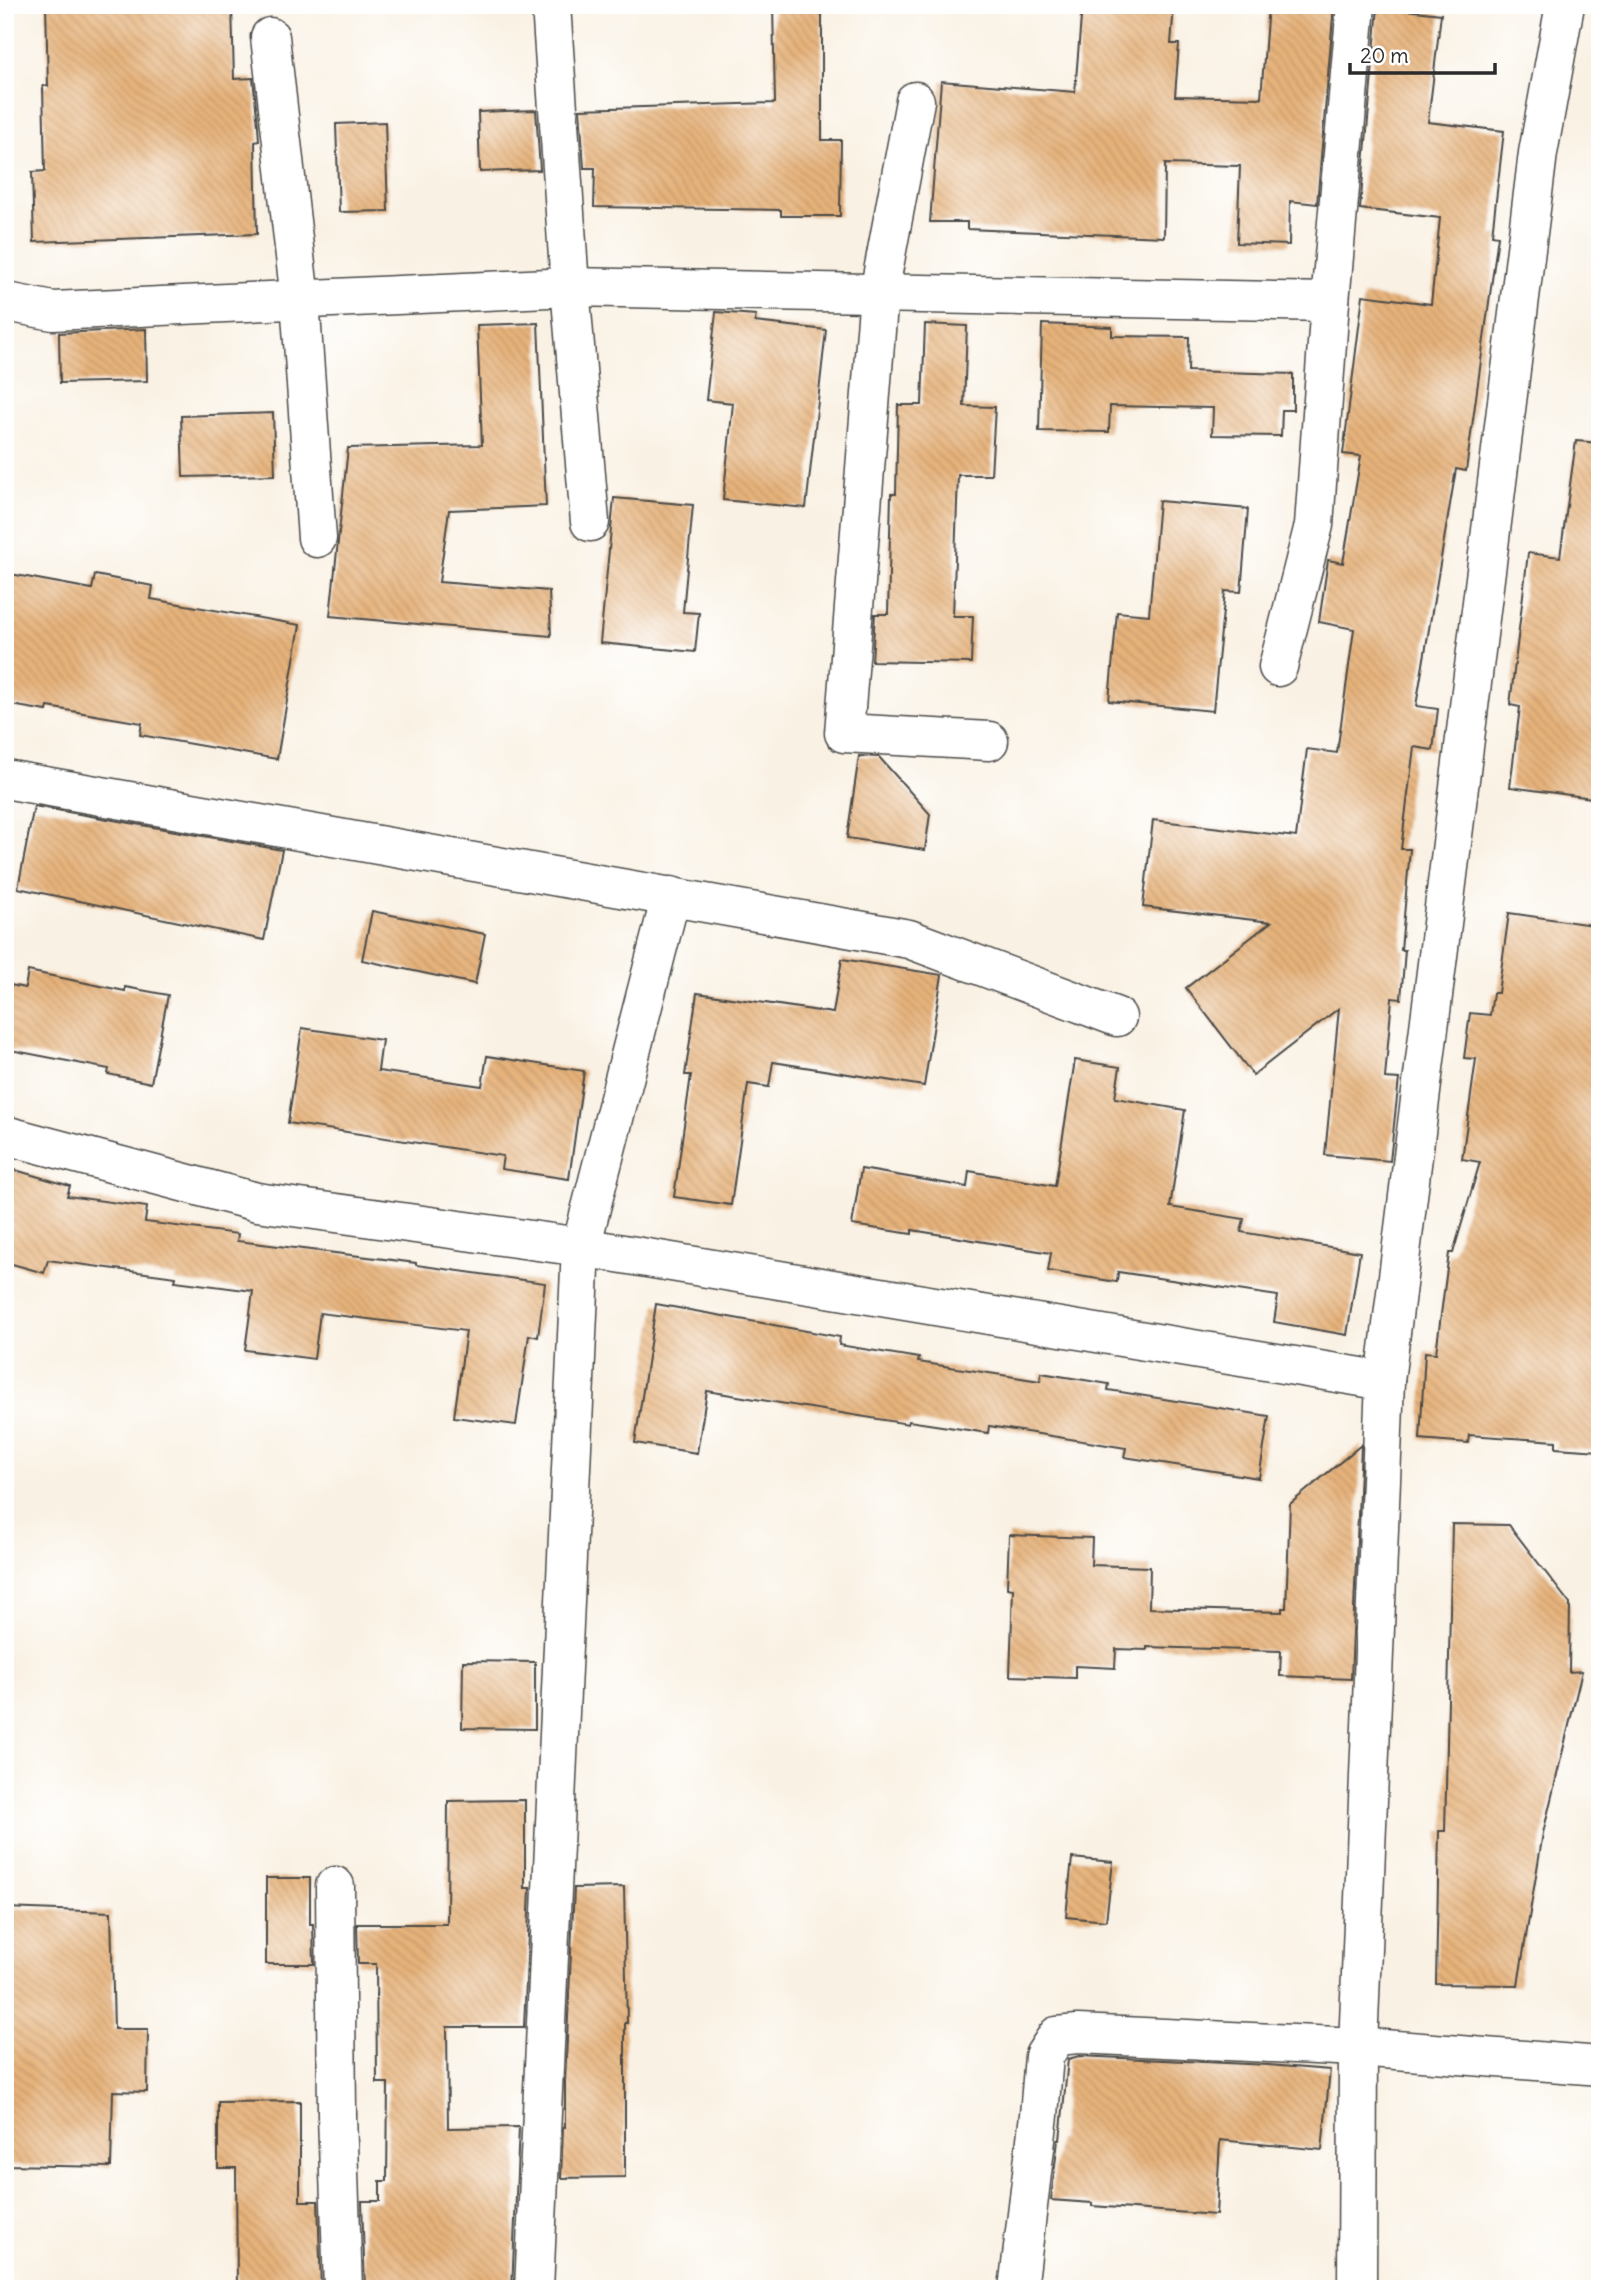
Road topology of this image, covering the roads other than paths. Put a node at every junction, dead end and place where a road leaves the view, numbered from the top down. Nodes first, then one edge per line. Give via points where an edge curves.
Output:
1 (551, 5) edge
2 (1356, 5) edge
3 (1565, 5) edge
4 (270, 37) dead end
5 (915, 100) dead end
6 (570, 287) junction
7 (879, 293) junction
8 (300, 300) junction
9 (7, 302) edge
10 (1330, 303) junction
11 (590, 522) dead end
12 (317, 538) dead end
13 (1278, 667) dead end
14 (989, 741) dead end
15 (5, 779) edge
16 (671, 896) junction
17 (1117, 1017) dead end
18 (5, 1135) edge
19 (581, 1247) junction
20 (1385, 1381) junction
21 (335, 1886) dead end
22 (1358, 2046) junction
23 (1600, 2066) edge
24 (343, 2289) edge
25 (534, 2289) edge
26 (1018, 2289) edge
27 (1357, 2289) edge

1 - 6 street
2 - 10 street
3 - 20 street via 1538,153
4 - 8 street
5 - 7 street
6 - 7 street
6 - 8 street
6 - 11 street
7 - 10 street
7 - 14 street via 844,733
8 - 9 street via 53,311
8 - 12 street
10 - 13 street via 1314,525
15 - 16 street
16 - 17 street via 909,939
16 - 19 street
18 - 19 street via 257,1202
19 - 20 street
19 - 25 street
20 - 22 street
21 - 24 street
22 - 23 street
22 - 26 street via 1057,2036 1044,2056
22 - 27 street

